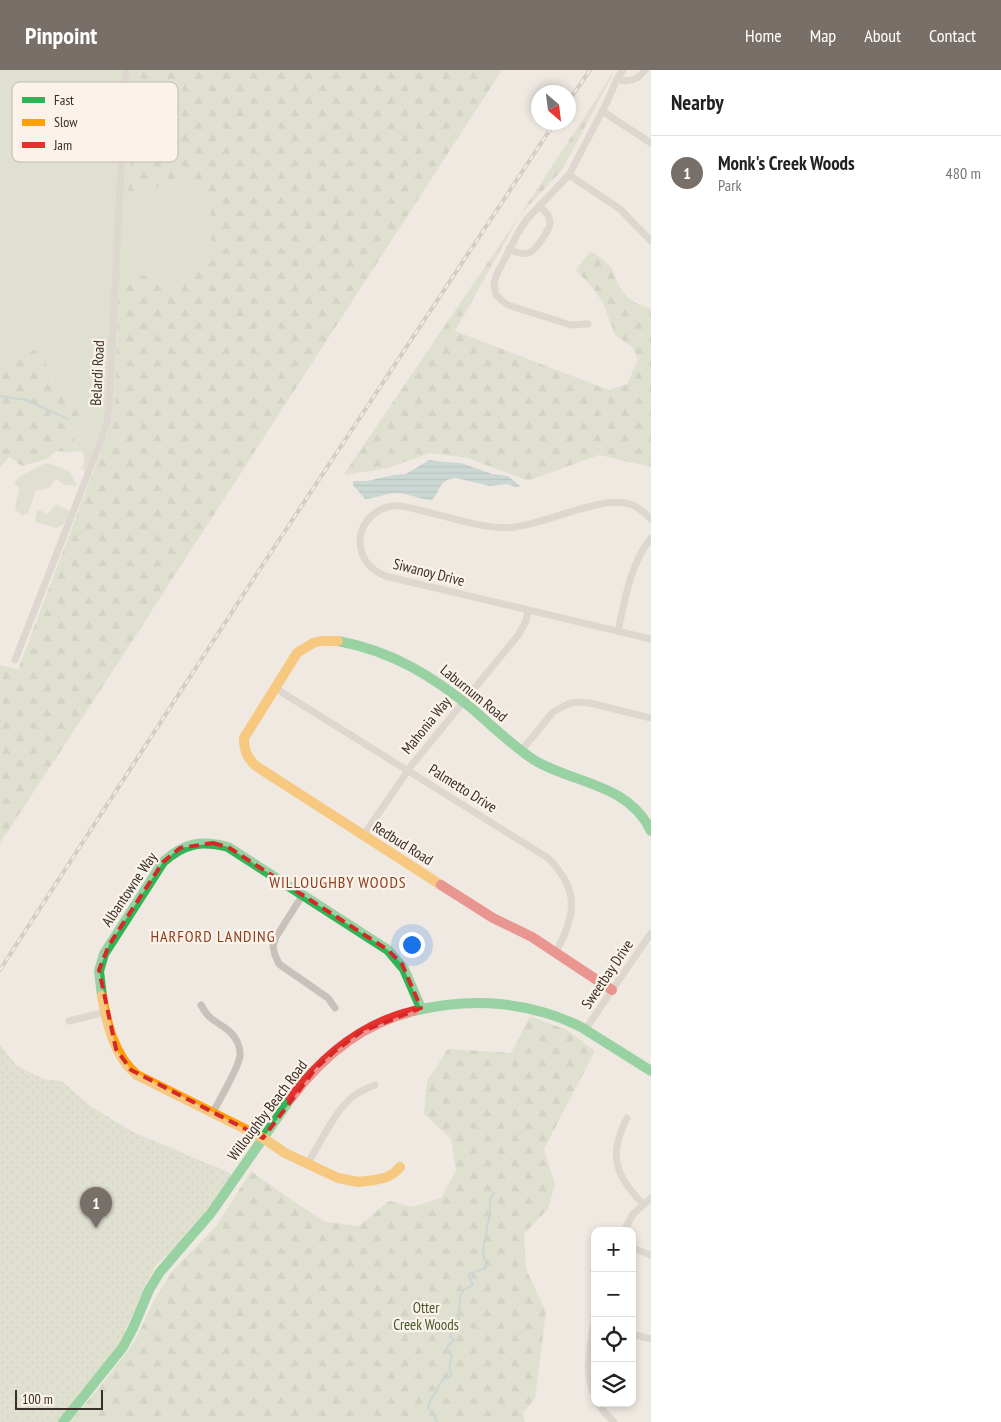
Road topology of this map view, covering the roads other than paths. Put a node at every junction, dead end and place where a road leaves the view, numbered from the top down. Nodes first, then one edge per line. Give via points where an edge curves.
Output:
1 (623, 70) edge
2 (645, 70) edge
3 (617, 79) junction
4 (602, 110) junction
5 (651, 143) edge
6 (121, 162) edge
7 (569, 175) junction
8 (539, 206) junction
9 (651, 241) edge
10 (509, 249) junction
11 (588, 324) dead end
12 (651, 519) edge
13 (651, 538) edge
14 (528, 610) junction
15 (618, 631) junction
16 (651, 639) edge
17 (15, 660) dead end
18 (275, 688) junction
19 (462, 702) junction
20 (651, 718) edge
21 (521, 750) junction
22 (408, 770) junction
23 (651, 831) edge
24 (363, 836) junction
25 (302, 896) junction
26 (651, 933) edge
27 (556, 952) junction
28 (612, 990) junction
29 (202, 1005) dead end
30 (335, 1008) dead end
31 (421, 1008) junction
32 (106, 1012) junction
33 (69, 1020) dead end
34 (586, 1030) junction
35 (651, 1072) edge
36 (375, 1085) dead end
37 (213, 1112) junction
38 (626, 1118) dead end
39 (263, 1138) junction
40 (308, 1163) junction
41 (400, 1167) dead end
42 (651, 1198) edge
43 (643, 1204) junction
44 (626, 1227) edge
45 (636, 1249) edge
46 (651, 1255) edge
47 (636, 1335) edge
48 (651, 1339) edge
49 (591, 1354) edge
50 (591, 1386) edge
51 (601, 1407) edge
52 (63, 1422) edge
53 (614, 1422) edge

1 - 3 street
2 - 3 street via 632,81
3 - 4 street
4 - 5 street
4 - 7 street
6 - 17 street, Belardi Road via 107,420
7 - 8 street
7 - 9 street via 620,209
8 - 10 street
8 - 10 street via 550,222 535,249 526,254
10 - 11 street via 494,284 500,300 571,325
12 - 14 street, Siwanoy Drive via 640,508 617,502 518,527 493,528 392,506 373,515 361,530 359,540 364,559 376,572
13 - 15 street via 636,563
14 - 15 street, Siwanoy Drive
14 - 19 street, Mahonia Way via 519,634
15 - 16 street, Siwanoy Drive
18 - 19 street, Laburnum Road via 305,646 335,640 412,666
18 - 22 street, Palmetto Drive
18 - 24 street, Redbud Road via 244,738 243,746 248,757 256,766
19 - 21 street, Laburnum Road
19 - 22 street, Mahonia Way
20 - 21 street via 590,703 570,703 552,712
21 - 23 street, Laburnum Road via 561,774 620,796 639,811
22 - 24 street, Mahonia Way
22 - 27 street, Palmetto Drive via 556,865 570,890 572,908 566,932
24 - 27 street, Redbud Road via 493,918
25 - 30 street via 276,937 275,955 279,964 328,998
25 - 31 street, Albantowne Way via 394,955 405,969
25 - 32 street, Albantowne Way via 228,847 202,842 180,848 163,862 103,956 99,979
26 - 28 street, Sweetbay Drive
27 - 28 street, Redbud Road
28 - 34 street, Sweetbay Drive
29 - 37 street via 209,1018 232,1034 240,1053 237,1066
31 - 34 street, Willoughby Beach Road via 448,1002 507,1003 530,1007
31 - 39 street, Willoughby Beach Road via 361,1032 334,1052 316,1068
32 - 33 street
32 - 37 street, Albantowne Way via 116,1049 131,1070
34 - 35 street, Willoughby Beach Road
36 - 40 street via 349,1099
37 - 39 street, Albantowne Way
38 - 43 street via 619,1134 617,1166 625,1185
39 - 40 street, Albantowne Way
39 - 52 street, Willoughby Beach Road via 207,1218 159,1272 124,1347
40 - 41 street, Albantowne Way via 338,1178 358,1182 387,1177
42 - 43 street
43 - 44 street
45 - 46 street
47 - 48 street
49 - 50 street
51 - 53 street

